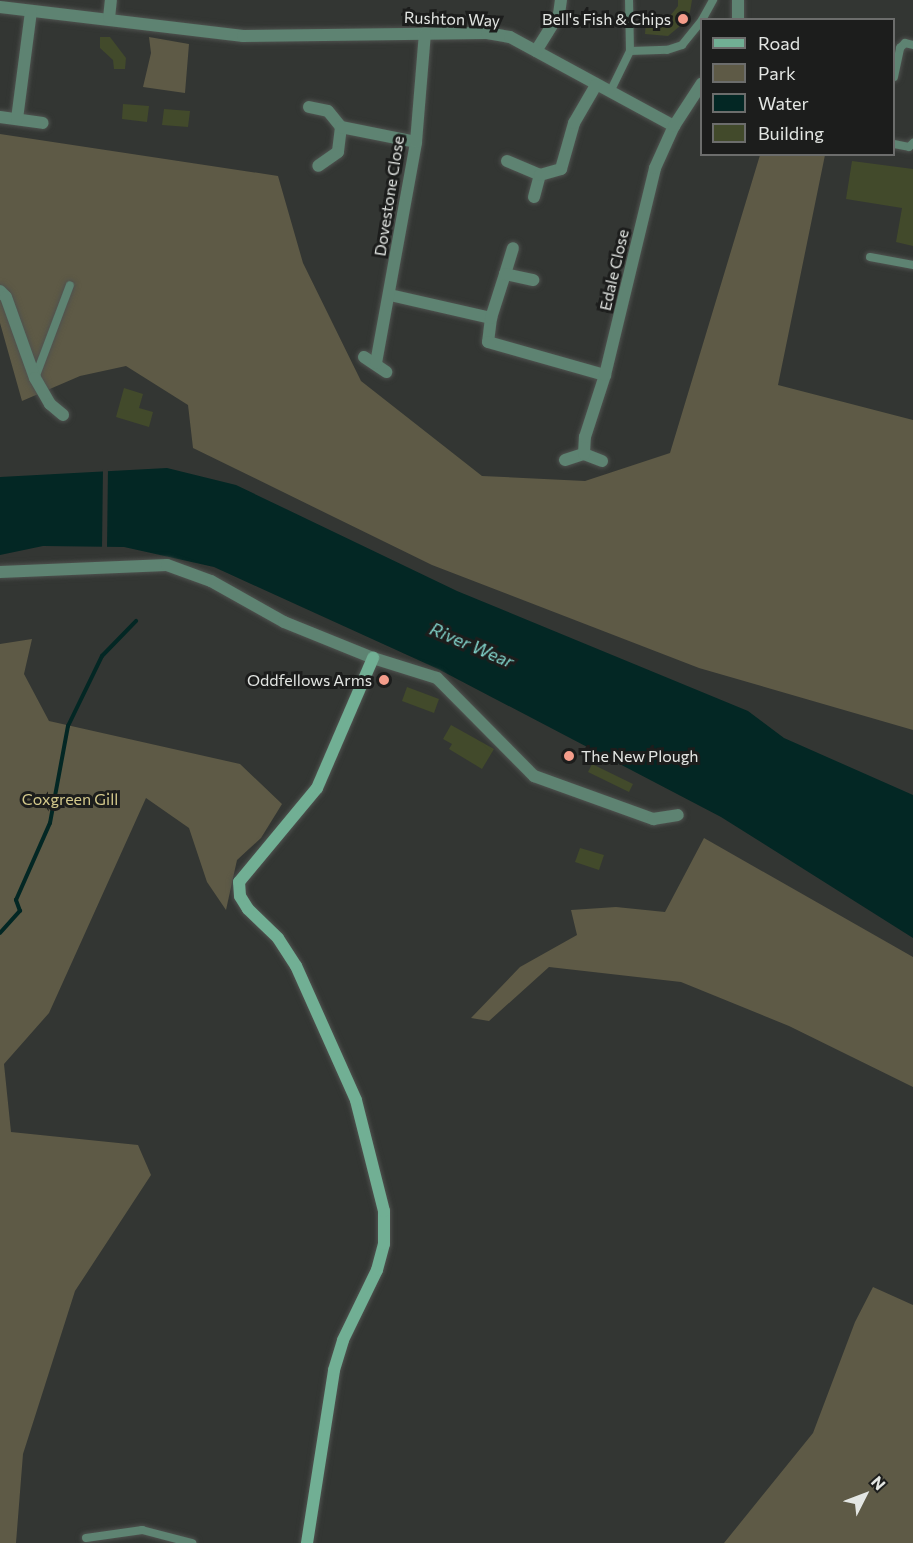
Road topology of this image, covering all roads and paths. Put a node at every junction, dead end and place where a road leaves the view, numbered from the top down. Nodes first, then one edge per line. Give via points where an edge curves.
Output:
1 (111, 0) edge
2 (561, 0) edge
3 (629, 0) edge
4 (713, 0) edge
5 (738, 0) edge
6 (0, 7) edge
7 (31, 10) junction
8 (109, 18) junction
9 (703, 18) edge
10 (738, 18) edge
11 (700, 22) edge
12 (425, 33) junction
13 (913, 45) edge
14 (536, 51) junction
15 (630, 51) junction
16 (895, 72) edge
17 (596, 85) junction
18 (700, 85) edge
19 (610, 92) junction
20 (309, 107) dead end
21 (0, 117) edge
22 (17, 119) junction
23 (43, 123) dead end
24 (674, 126) junction
25 (340, 128) junction
26 (416, 142) junction
27 (913, 143) edge
28 (895, 144) edge
29 (507, 161) dead end
30 (318, 166) dead end
31 (540, 175) junction
32 (534, 197) dead end
33 (513, 248) dead end
34 (870, 257) dead end
35 (913, 265) edge
36 (505, 274) junction
37 (533, 280) dead end
38 (70, 285) dead end
39 (0, 291) edge
40 (390, 294) junction
41 (491, 318) junction
42 (364, 357) dead end
43 (605, 375) junction
44 (35, 378) junction
45 (63, 415) dead end
46 (584, 454) junction
47 (565, 460) dead end
48 (602, 461) dead end
49 (0, 572) edge
50 (373, 658) junction
51 (678, 816) dead end
52 (86, 1538) dead end
53 (192, 1543) edge
54 (307, 1543) edge

1 - 8 street
2 - 14 street via 559,14
3 - 15 lane
4 - 9 lane
5 - 10 street
6 - 7 street, Rushton Way
7 - 8 street, Rushton Way
7 - 22 street
8 - 12 street, Rushton Way via 243,36
11 - 15 lane via 682,45 668,50
12 - 14 street, Rushton Way via 487,33 510,38
12 - 26 street, Dovestone Close
13 - 16 lane via 905,43 900,48
14 - 17 street, Rushton Way
15 - 19 lane
17 - 19 street, Rushton Way
17 - 31 street via 574,123 561,168
18 - 24 street, Edale Close
19 - 24 street, Rushton Way
20 - 25 street via 328,111
21 - 22 street
22 - 23 street
24 - 43 street, Edale Close via 655,168
25 - 26 street
25 - 30 street via 338,152
26 - 40 street, Dovestone Close
27 - 28 lane via 909,147
29 - 31 street
31 - 32 street
33 - 36 street
34 - 35 lane
36 - 37 street
36 - 41 street
38 - 44 lane
39 - 44 street via 6,297
40 - 41 street
40 - 42 street, Dovestone Close via 381,367
41 - 43 street via 488,342
43 - 46 street, Edale Close via 585,437
44 - 45 street via 50,404
46 - 47 street
46 - 48 street
49 - 50 street via 166,565 211,581 284,622
50 - 51 street via 437,678 534,776 653,819
50 - 54 street via 317,788 239,882 240,896 248,909 278,938 296,966 352,1091 384,1211 384,1244 377,1270 343,1340 334,1370
52 - 53 lane via 142,1530

